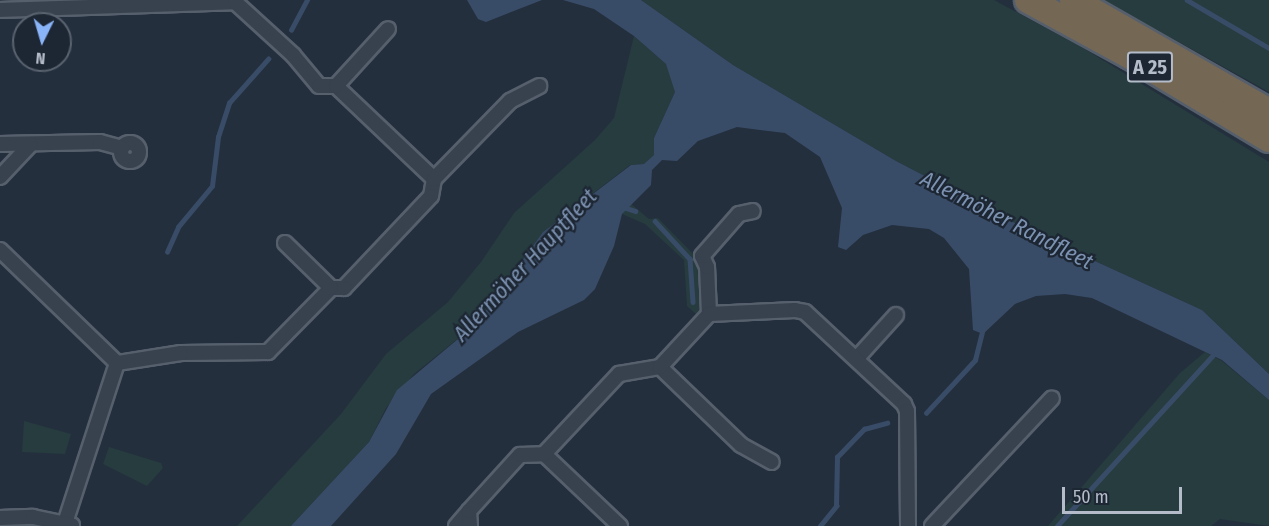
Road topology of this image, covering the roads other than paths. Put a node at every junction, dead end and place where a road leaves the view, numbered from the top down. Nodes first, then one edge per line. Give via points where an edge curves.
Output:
1 (1028, 0) edge
2 (1073, 0) edge
3 (225, 1) edge
4 (67, 3) edge
5 (0, 10) edge
6 (388, 29) dead end
7 (336, 86) junction
8 (539, 86) dead end
9 (1269, 112) edge
10 (1269, 139) edge
11 (0, 144) edge
12 (31, 144) junction
13 (122, 148) dead end
14 (0, 177) edge
15 (434, 179) junction
16 (753, 212) dead end
17 (285, 243) dead end
18 (0, 250) edge
19 (331, 288) junction
20 (709, 314) junction
21 (896, 315) dead end
22 (856, 358) junction
23 (117, 363) junction
24 (660, 367) junction
25 (1052, 398) dead end
26 (544, 454) junction
27 (771, 462) dead end
28 (469, 511) junction
29 (0, 518) edge
30 (70, 524) edge
31 (456, 526) edge
32 (470, 526) edge
33 (620, 526) edge
34 (909, 526) edge
35 (932, 526) edge

1 - 10 highway, A 25 via 1130,55
2 - 9 highway, A 25
3 - 4 street
3 - 7 street via 235,2 293,55 319,86
4 - 5 street
6 - 7 street
7 - 15 street
8 - 15 street via 510,101
11 - 12 street
12 - 13 street via 100,142
12 - 14 street
15 - 19 street via 431,196 344,288
16 - 20 street via 740,214 702,256 707,267
17 - 19 street
18 - 23 street
19 - 23 street via 268,352 181,353
20 - 22 street via 805,312
20 - 24 street
21 - 22 street
22 - 34 street via 907,411
23 - 30 street
24 - 26 street via 619,374
24 - 27 street via 741,445
25 - 35 street
26 - 28 street via 520,455
26 - 33 street
28 - 31 street
28 - 32 street
29 - 30 street via 33,517

